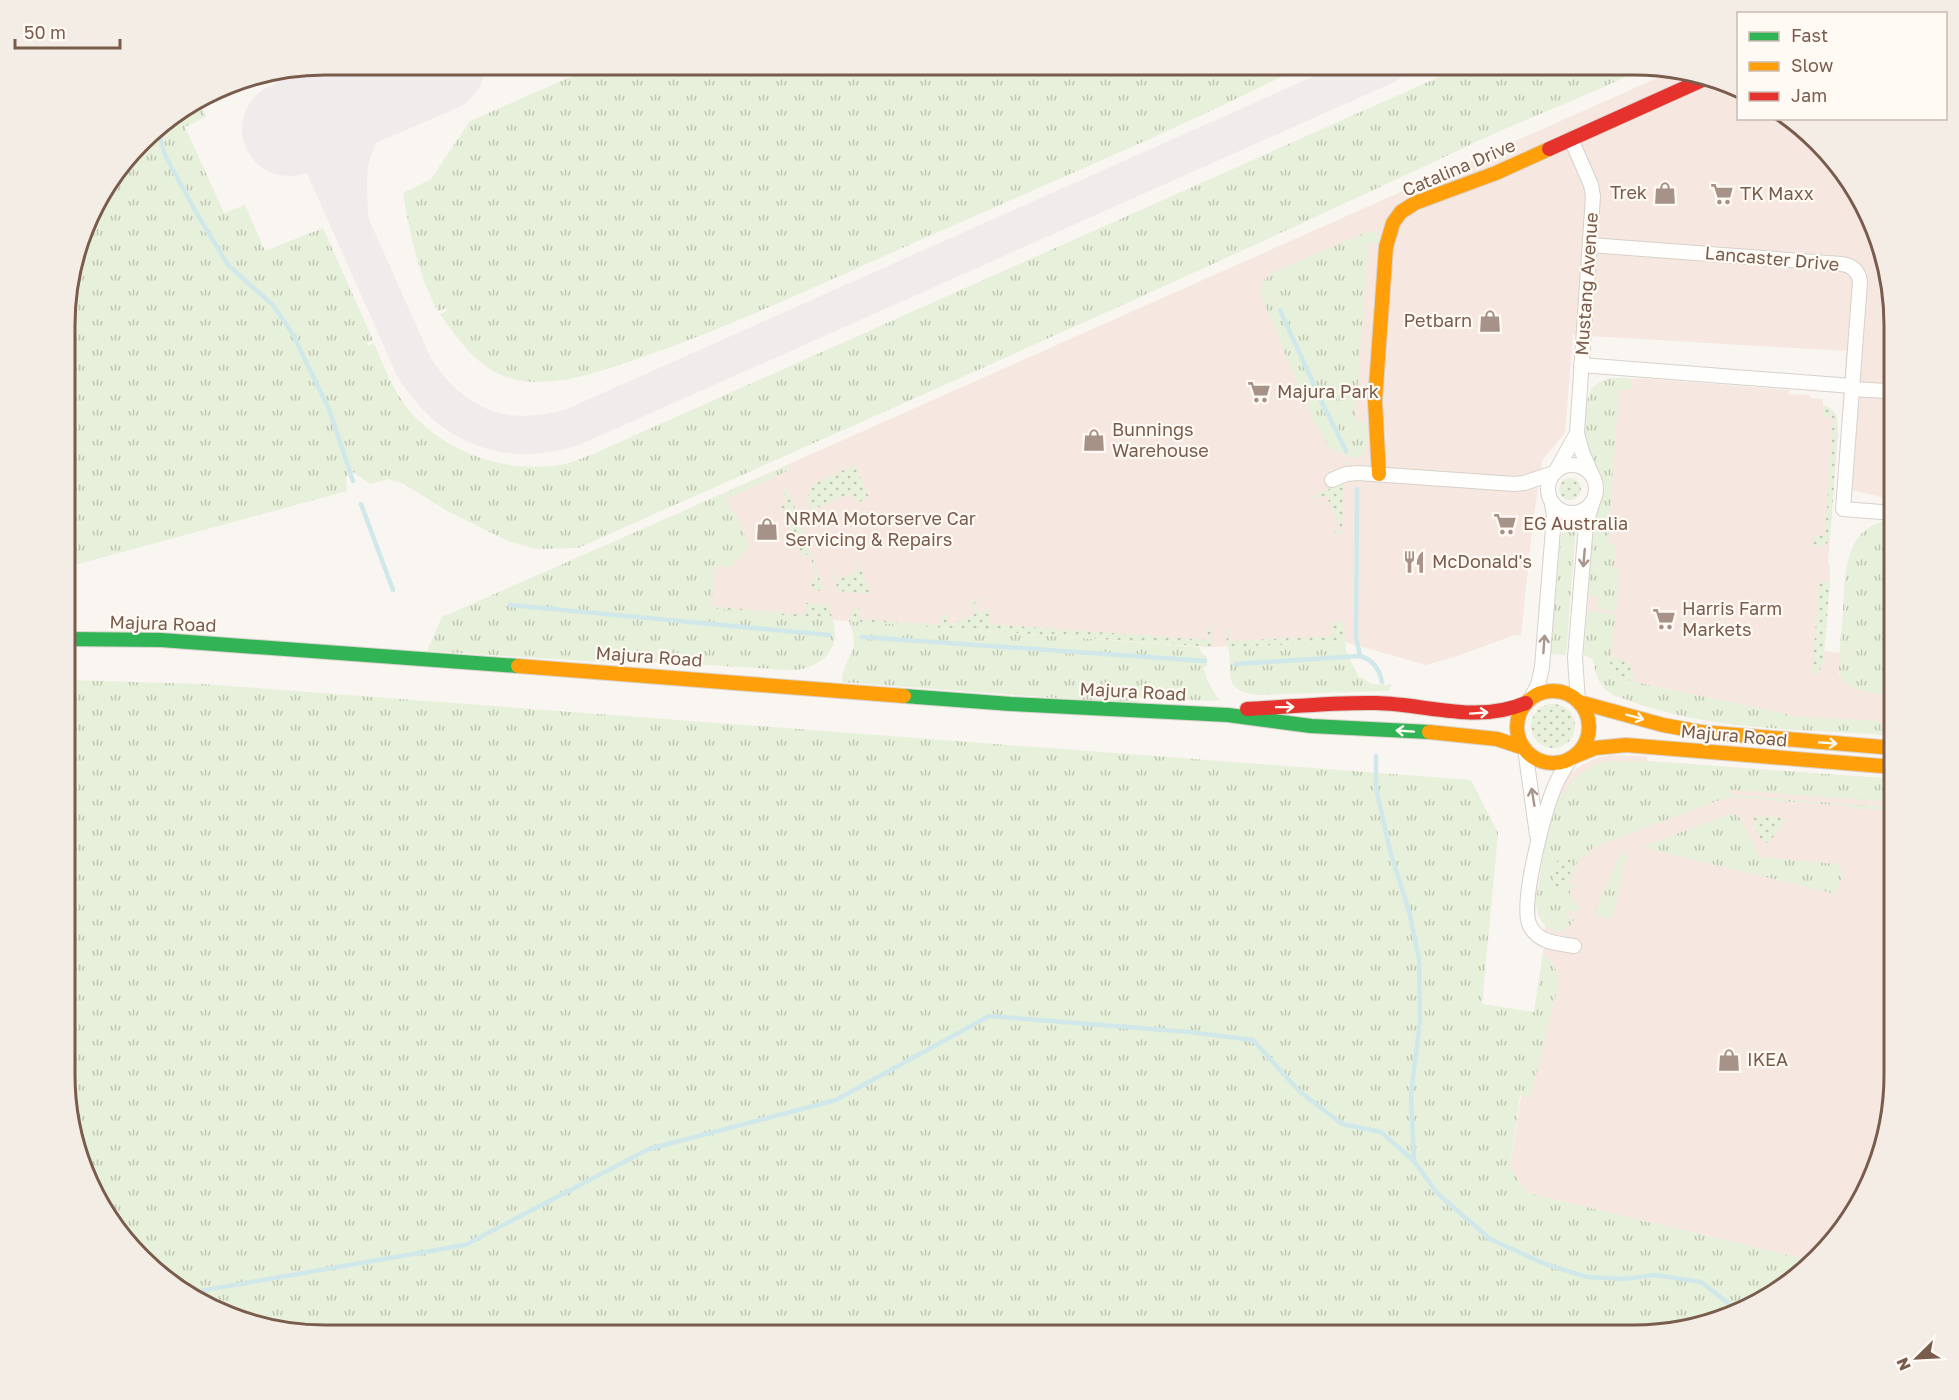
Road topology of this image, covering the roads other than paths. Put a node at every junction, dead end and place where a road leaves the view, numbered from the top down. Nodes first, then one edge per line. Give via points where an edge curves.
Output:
1 (1694, 83) edge
2 (1571, 139) junction
3 (1590, 245) junction
4 (1581, 365) junction
5 (1852, 387) junction
6 (1884, 391) edge
7 (1577, 434) junction
8 (1555, 472) junction
9 (1378, 474) junction
10 (1593, 477) junction
11 (1332, 480) dead end
12 (1515, 484) junction
13 (1552, 501) junction
14 (1593, 501) junction
15 (1884, 512) edge
16 (75, 639) edge
17 (1578, 701) junction
18 (1528, 702) junction
19 (1228, 715) junction
20 (1884, 747) edge
21 (1525, 748) junction
22 (1572, 758) junction
23 (1884, 766) edge
24 (1537, 846) junction
25 (1574, 946) dead end

1 - 2 main road, Catalina Drive
2 - 3 street, Mustang Avenue via 1593,192
2 - 9 main road, Catalina Drive via 1415,203 1393,223 1385,255 1375,386
3 - 4 street, Mustang Avenue
3 - 5 street, Lancaster Drive via 1849,266 1858,273 1860,282
4 - 5 street
4 - 7 street, Mustang Avenue
5 - 6 street
5 - 15 street, Lancaster Drive via 1843,509
7 - 8 street, Mustang Avenue
7 - 10 street, Mustang Avenue
8 - 10 street via 1566,465 1576,465
8 - 12 street
8 - 13 street via 1548,486
9 - 11 street via 1353,473
9 - 12 street
10 - 14 street
12 - 13 street
13 - 14 street via 1560,510 1574,513
18 -> 13 street via 1542,667
14 -> 17 street via 1587,524 1575,658
16 - 19 main road, Majura Road via 264,647 1011,704
17 - 18 main road via 1566,693 1551,691
17 -> 20 main road, Majura Road via 1707,733
17 - 22 main road via 1588,718 1589,731 1586,743
19 -> 18 main road, Majura Road via 1253,708 1364,703 1471,714 1512,709
18 - 21 main road via 1518,725
21 -> 19 main road, Majura Road via 1497,739 1311,726
21 - 22 main road via 1533,757 1549,763
24 -> 21 street
22 - 23 main road, Majura Road via 1595,748 1626,745
22 - 24 street via 1553,789
24 - 25 street via 1527,904 1528,922 1544,940

